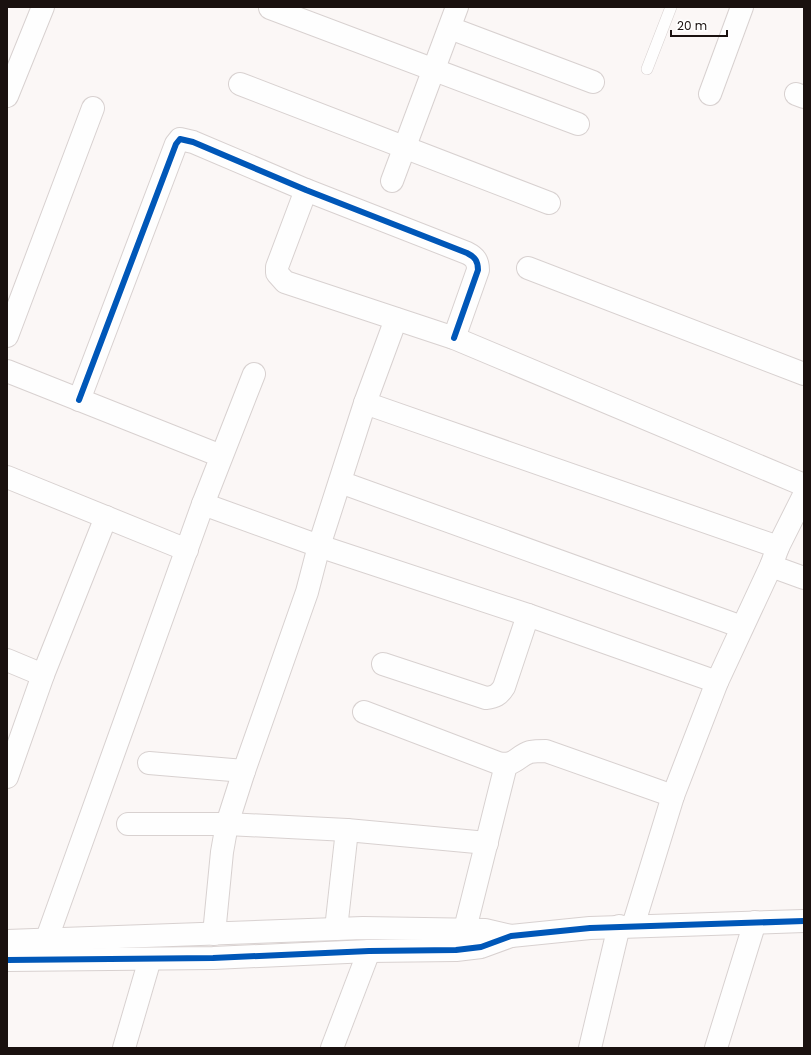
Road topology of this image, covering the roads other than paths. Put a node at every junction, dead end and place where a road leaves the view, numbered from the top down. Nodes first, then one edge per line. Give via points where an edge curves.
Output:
1 (43, 7) edge
2 (457, 7) edge
3 (671, 7) edge
4 (742, 7) edge
5 (270, 8) dead end
6 (450, 28) junction
7 (434, 69) junction
8 (647, 69) dead end
9 (593, 82) dead end
10 (240, 84) dead end
11 (710, 94) dead end
12 (7, 96) edge
13 (92, 108) dead end
14 (578, 124) dead end
15 (404, 147) junction
16 (392, 182) dead end
17 (306, 190) junction
18 (549, 203) dead end
19 (528, 268) dead end
20 (396, 319) junction
21 (7, 336) edge
22 (454, 338) junction
23 (7, 371) edge
24 (254, 374) dead end
25 (804, 374) edge
26 (79, 400) junction
27 (365, 403) junction
28 (221, 456) junction
29 (7, 477) edge
30 (340, 482) junction
31 (804, 485) edge
32 (804, 495) edge
33 (203, 504) junction
34 (106, 517) junction
35 (320, 546) junction
36 (187, 550) junction
37 (774, 557) junction
38 (804, 578) edge
39 (528, 615) junction
40 (742, 627) junction
41 (7, 660) edge
42 (383, 664) dead end
43 (43, 675) junction
44 (716, 682) junction
45 (364, 712) dead end
46 (149, 764) dead end
47 (506, 765) junction
48 (244, 771) junction
49 (7, 776) edge
50 (673, 796) junction
51 (128, 824) dead end
52 (227, 824) junction
53 (347, 830) junction
54 (488, 843) junction
55 (804, 921) edge
56 (755, 922) junction
57 (626, 926) junction
58 (336, 929) junction
59 (465, 929) junction
60 (214, 934) junction
61 (511, 936) junction
62 (7, 941) edge
63 (46, 941) junction
64 (369, 952) junction
65 (150, 959) junction
66 (7, 960) edge
67 (124, 1048) edge
68 (332, 1048) edge
69 (590, 1048) edge
70 (716, 1048) edge

1 - 12 street
2 - 6 street
3 - 8 lane
4 - 11 street
5 - 7 street
6 - 7 street
6 - 9 street
7 - 14 street
7 - 15 street
10 - 15 street
13 - 21 street
15 - 16 street
15 - 18 street
17 - 20 street via 277,267 280,278 285,282
17 - 22 street via 467,252 474,257 478,262 478,270
17 - 26 street via 193,142 180,139
19 - 25 street
20 - 22 street
20 - 27 street
22 - 31 street
23 - 26 street
24 - 28 street
26 - 28 street
27 - 30 street
27 - 37 street
28 - 33 street
29 - 34 street
30 - 35 street
30 - 40 street
32 - 37 street
33 - 35 street
33 - 36 street
34 - 36 street
34 - 43 street
35 - 39 street
35 - 48 street via 307,592
36 - 63 street
37 - 38 street
37 - 40 street
39 - 42 street via 499,695 486,698
39 - 44 street
40 - 44 street
41 - 43 street
43 - 49 street
44 - 50 street
45 - 47 street
46 - 48 street
47 - 50 street via 529,752 546,751
47 - 54 street
48 - 52 street
50 - 57 street
51 - 52 street
52 - 53 street
52 - 60 street
53 - 54 street
53 - 58 street
54 - 59 street
55 - 56 street
56 - 57 street
56 - 70 street
57 - 61 street
57 - 69 street
58 - 59 street
58 - 60 street
59 - 61 street via 485,930
60 - 63 street
61 - 64 street via 481,947 456,950
62 - 63 street
64 - 65 street
64 - 68 street
65 - 66 street
65 - 67 street

